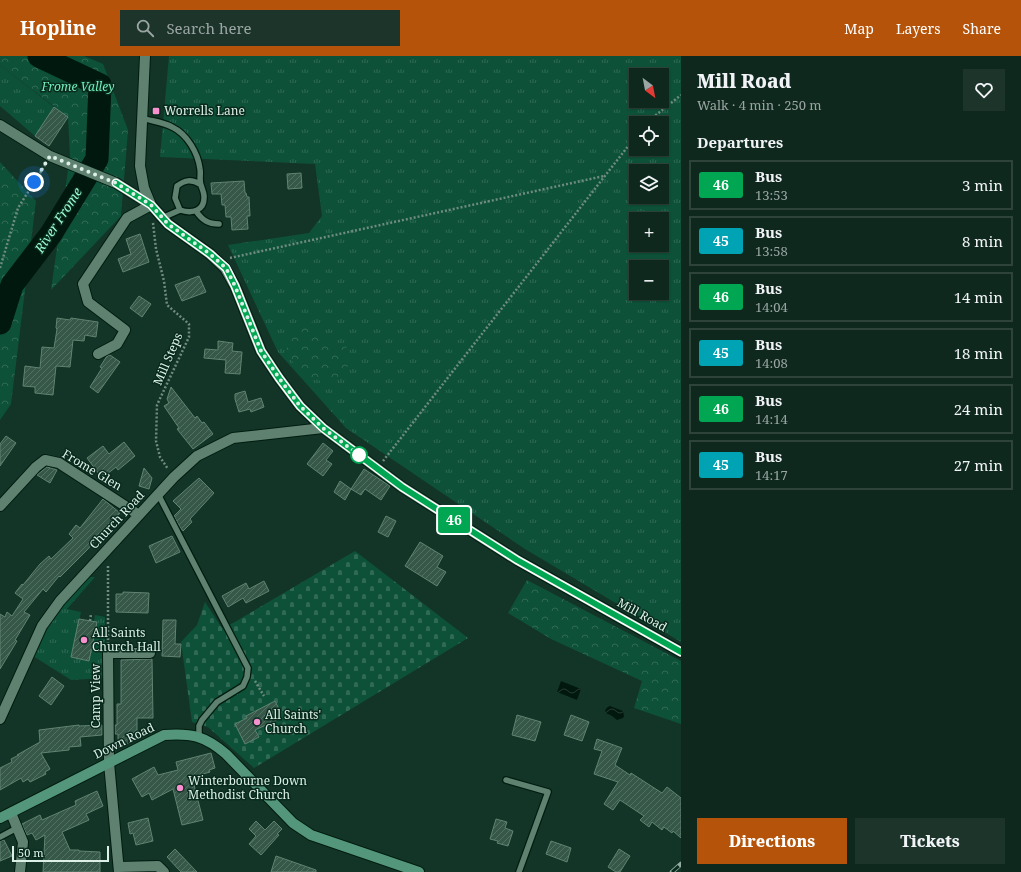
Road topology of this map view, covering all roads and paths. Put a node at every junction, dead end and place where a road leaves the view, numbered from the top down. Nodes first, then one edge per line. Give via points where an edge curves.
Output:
1 (145, 56) edge
2 (681, 95) edge
3 (655, 116) edge
4 (142, 118) junction
5 (0, 125) edge
6 (629, 145) edge
7 (50, 156) junction
8 (604, 176) junction
9 (200, 184) junction
10 (151, 205) junction
11 (180, 210) junction
12 (196, 211) junction
13 (162, 218) junction
14 (219, 224) dead end
15 (217, 260) junction
16 (0, 268) edge
17 (98, 354) dead end
18 (323, 428) junction
19 (377, 469) junction
20 (174, 477) junction
21 (158, 494) junction
22 (0, 506) edge
23 (139, 515) junction
24 (105, 552) junction
25 (91, 614) dead end
26 (90, 621) dead end
27 (681, 652) edge
28 (108, 653) junction
29 (150, 653) dead end
30 (0, 719) edge
31 (198, 737) junction
32 (109, 763) junction
33 (506, 780) dead end
34 (11, 813) junction
35 (0, 818) edge
36 (18, 828) junction
37 (0, 838) edge
38 (119, 870) edge
39 (20, 872) edge
40 (164, 872) edge
41 (419, 872) edge
42 (519, 872) edge

1 - 4 street
2 - 3 path
4 - 9 lane via 172,127 186,139 197,155
4 - 10 street via 140,166 144,188
5 - 7 street, Mill Road
6 - 8 path
7 - 10 street, Mill Road via 116,183
7 - 16 path via 18,208
8 - 15 path
8 - 19 path
9 - 11 lane via 188,180 177,186 175,198
9 - 12 lane via 204,197 200,209
10 - 13 street, Mill Road
10 - 17 street via 127,218 83,284 88,302 125,330 117,344
10 - 20 path, Mill Steps via 156,249 167,305 189,324 189,337 158,405 157,446 160,457
11 - 12 lane
11 - 13 lane
12 - 14 lane via 206,223
13 - 15 street, Mill Road
15 - 18 street, Mill Road via 226,268 235,286 261,351 300,406
18 - 19 street, Mill Road
18 - 20 street, Church Road via 234,438 197,456
19 - 27 street, Mill Road via 517,560
20 - 21 street, Church Road
21 - 23 street, Church Road
21 - 31 lane via 248,668 243,686 217,702 202,720
22 - 23 street, Frome Glen via 45,460 60,463
23 - 24 street, Church Road
24 - 28 path, Camp View via 108,566
24 - 30 street, Church Road via 96,565 60,600 42,626
25 - 26 path
28 - 29 street, Camp View
28 - 32 street, Camp View
31 - 32 street, Down Road via 183,734 164,735
31 - 41 street, Down Road via 220,749 294,823 311,835
32 - 34 street, Down Road
32 - 38 street, Camp View
33 - 42 lane via 548,792
34 - 35 street, Down Road
34 - 36 street
36 - 37 lane
36 - 39 street via 23,842
38 - 40 street via 158,866

